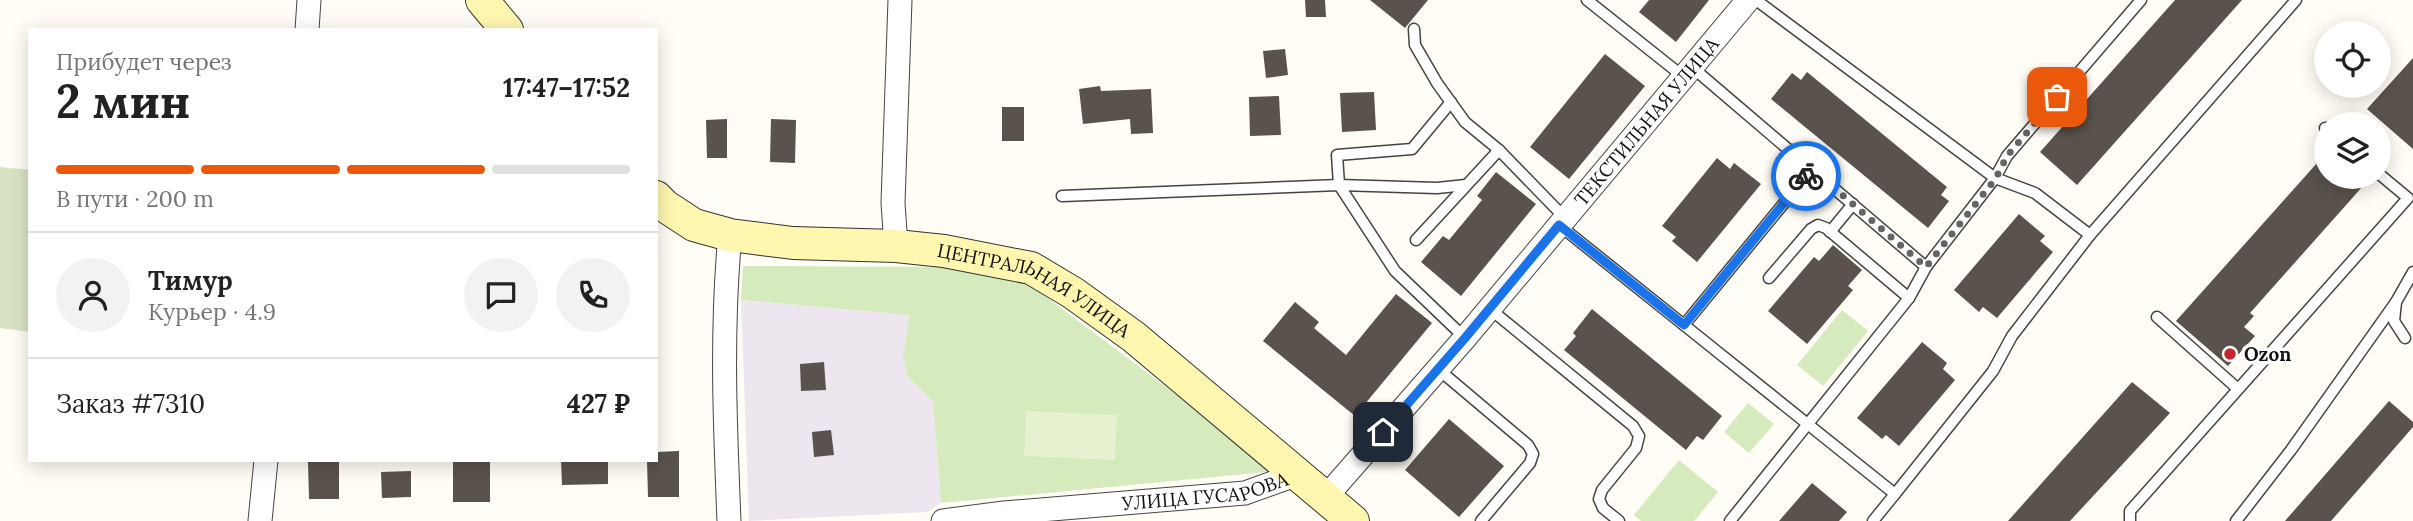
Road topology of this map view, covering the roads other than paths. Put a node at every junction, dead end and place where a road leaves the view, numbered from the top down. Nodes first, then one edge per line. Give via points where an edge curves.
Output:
1 (309, 0) edge
2 (482, 0) edge
3 (901, 0) edge
4 (1587, 0) edge
5 (1748, 0) edge
6 (1756, 0) edge
7 (2141, 0) edge
8 (2296, 0) edge
9 (307, 28) edge
10 (506, 28) edge
11 (1415, 29) dead end
12 (1689, 73) junction
13 (1451, 102) junction
14 (1499, 150) junction
15 (1812, 169) junction
16 (1996, 178) junction
17 (2391, 184) edge
18 (1339, 185) junction
19 (1466, 185) junction
20 (1062, 196) dead end
21 (658, 199) edge
22 (2410, 200) edge
23 (1853, 204) junction
24 (1562, 221) junction
25 (1830, 232) junction
26 (730, 235) junction
27 (2090, 235) junction
28 (1416, 240) dead end
29 (896, 246) junction
30 (1926, 267) junction
31 (2413, 272) edge
32 (1769, 278) dead end
33 (1909, 298) junction
34 (2396, 302) junction
35 (1490, 309) junction
36 (2157, 317) dead end
37 (1684, 325) junction
38 (1465, 338) junction
39 (2405, 338) dead end
40 (1438, 369) junction
41 (2238, 389) junction
42 (1808, 424) junction
43 (266, 462) edge
44 (1298, 474) junction
45 (1895, 494) junction
46 (1325, 498) junction
47 (260, 521) edge
48 (729, 521) edge
49 (943, 521) edge
50 (1353, 521) edge
51 (1481, 521) edge
52 (1619, 521) edge
53 (1730, 521) edge
54 (1873, 521) edge
55 (2130, 521) edge
56 (2236, 521) edge

1 - 9 street
2 - 10 main road
3 - 29 street via 893,203
4 - 12 lane
5 - 12 street, ТЕКСТИЛЬНАЯ УЛИЦА
6 - 16 lane
7 - 16 lane via 2007,156
8 - 27 lane
11 - 13 lane via 1415,45
12 - 15 lane
12 - 24 street, ТЕКСТИЛЬНАЯ УЛИЦА
13 - 14 lane via 1465,122
13 - 18 lane via 1412,149 1337,155
14 - 19 lane
14 - 24 lane
15 - 23 lane
15 - 37 lane
16 - 27 lane via 2035,193
16 - 30 lane
17 - 22 lane
18 - 19 lane
18 - 20 lane
18 - 38 lane via 1395,271
19 - 28 lane
21 - 26 main road, ЦЕНТРАЛЬНАЯ УЛИЦА via 694,225
22 - 41 lane
23 - 25 lane
23 - 30 lane
24 - 35 street, ТЕКСТИЛЬНАЯ УЛИЦА
24 - 37 lane
25 - 32 lane via 1818,225 1811,229
25 - 33 lane
26 - 29 main road, ЦЕНТРАЛЬНАЯ УЛИЦА via 793,243
26 - 48 street via 724,411
27 - 45 lane via 2012,336 1993,371
29 - 44 main road, ЦЕНТРАЛЬНАЯ УЛИЦА via 1031,268 1134,337
30 - 33 lane
31 - 34 lane
33 - 42 lane
34 - 39 lane via 2394,321
34 - 56 lane
35 - 38 street, ТЕКСТИЛЬНАЯ УЛИЦА
35 - 52 lane via 1633,426 1639,436 1636,448 1599,499
36 - 41 lane
37 - 42 lane
38 - 40 street, ТЕКСТИЛЬНАЯ УЛИЦА
40 - 46 street, ТЕКСТИЛЬНАЯ УЛИЦА
40 - 51 lane via 1533,454
41 - 55 lane via 2130,510
42 - 45 lane
42 - 53 lane
43 - 47 street
44 - 46 main road, ЦЕНТРАЛЬНАЯ УЛИЦА
44 - 49 street, УЛИЦА ГУСАРОВА via 1245,493
45 - 54 lane
46 - 50 main road, ЦЕНТРАЛЬНАЯ УЛИЦА

